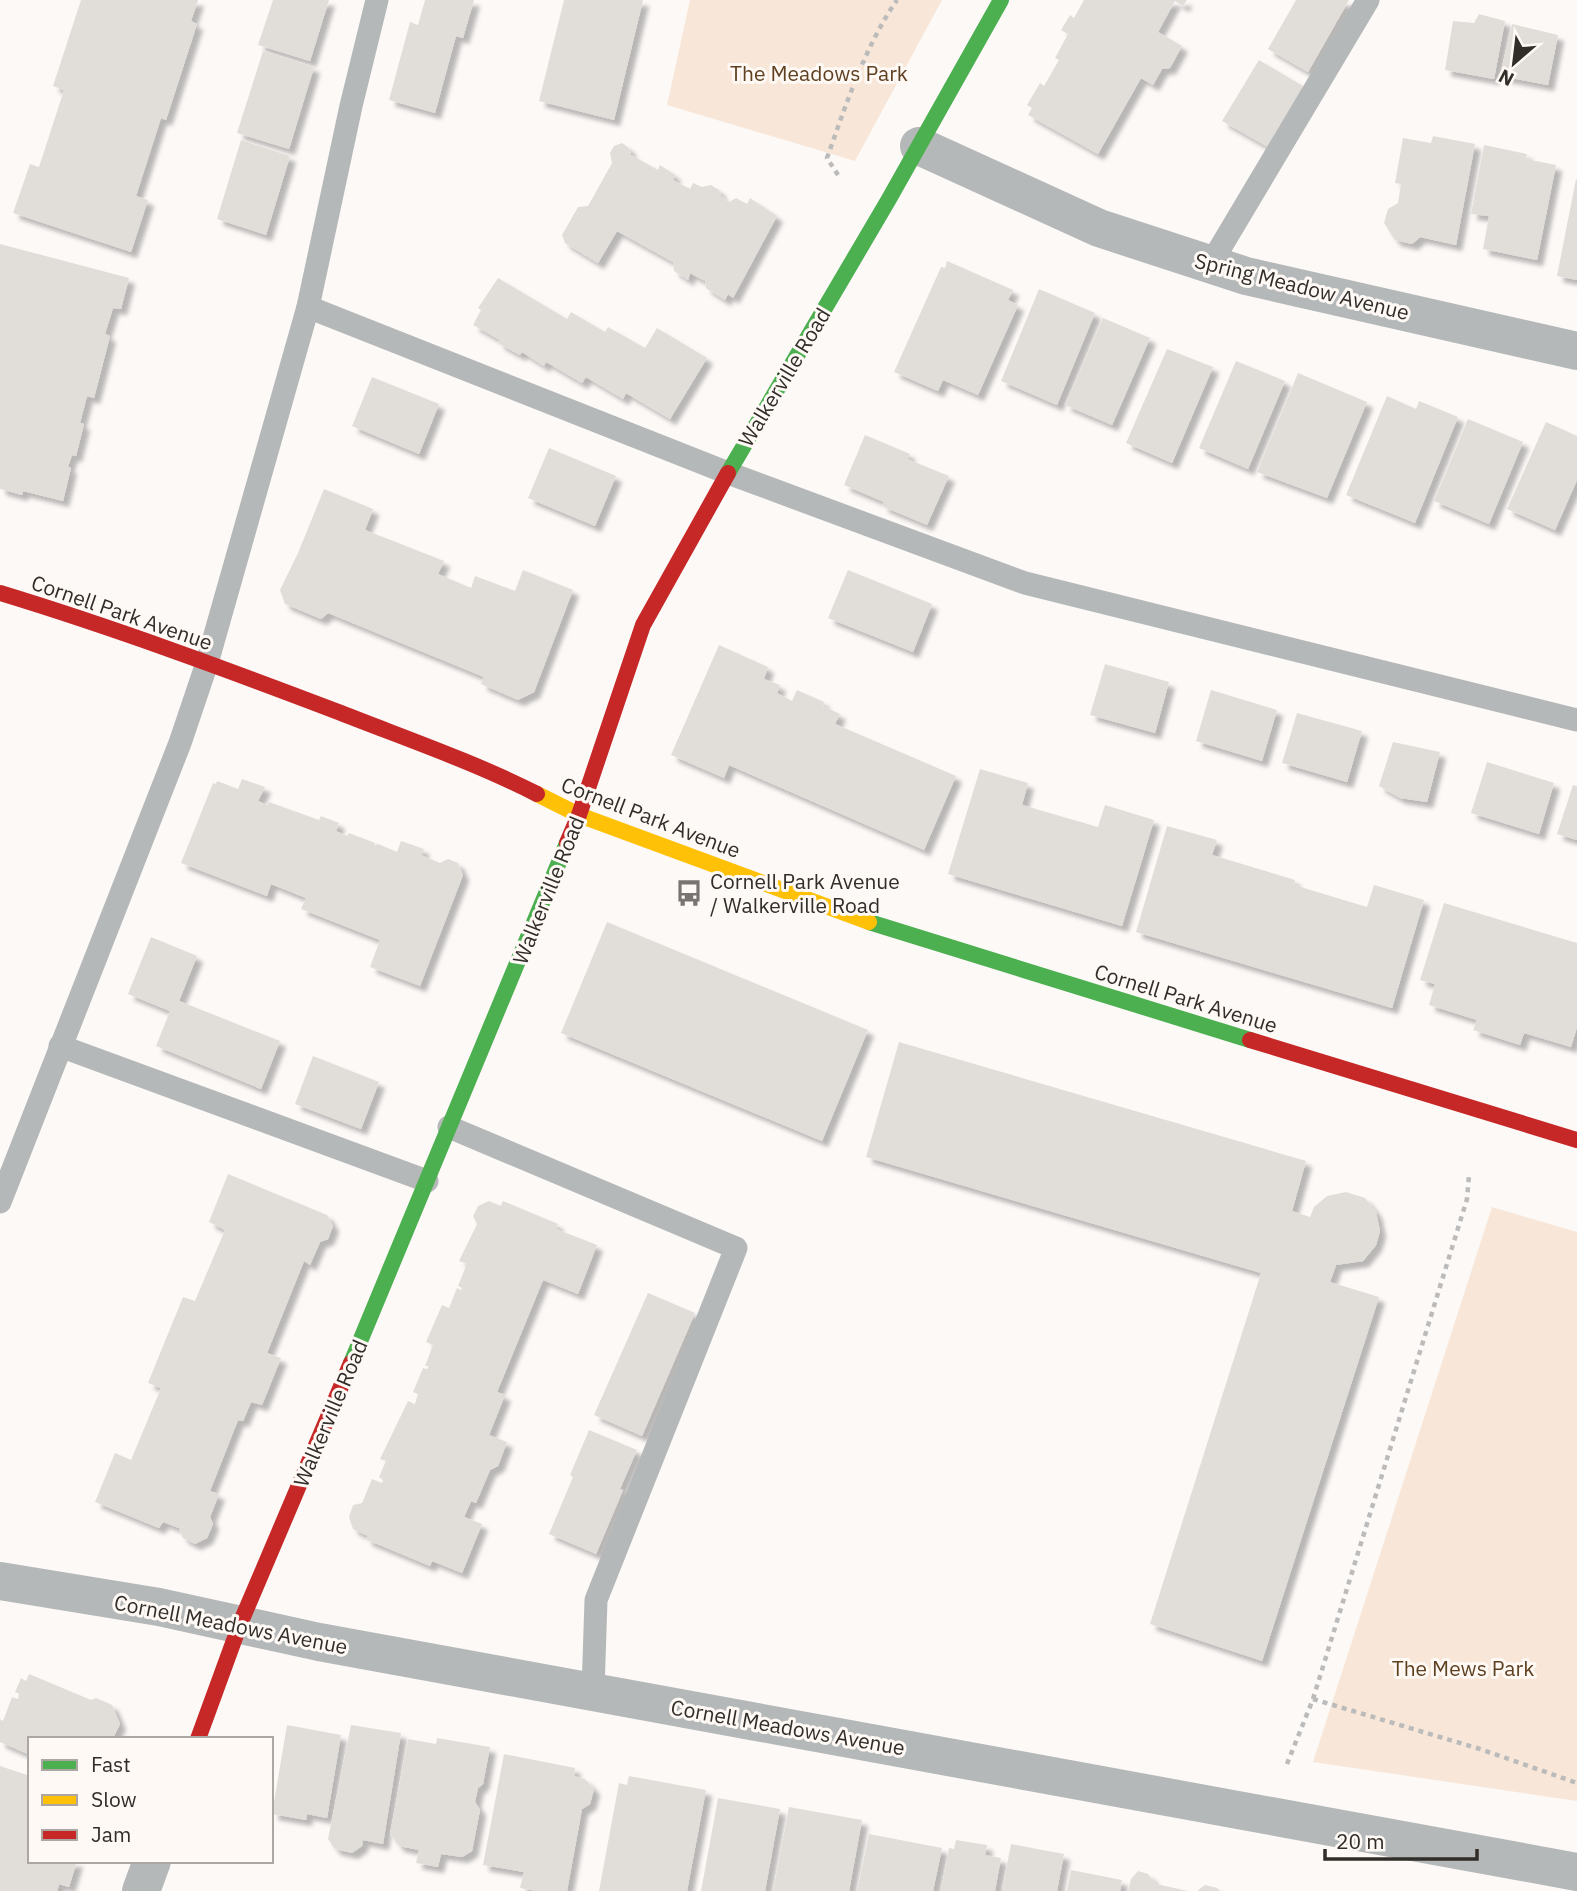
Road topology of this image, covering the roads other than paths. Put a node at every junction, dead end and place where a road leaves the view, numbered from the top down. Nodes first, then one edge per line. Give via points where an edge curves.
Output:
1 (377, 0) edge
2 (1001, 0) edge
3 (1368, 0) edge
4 (919, 146) junction
5 (1210, 265) junction
6 (308, 307) junction
7 (1577, 351) edge
8 (727, 473) junction
9 (0, 593) edge
10 (207, 663) junction
11 (1577, 720) edge
12 (579, 815) junction
13 (60, 1046) junction
14 (449, 1127) junction
15 (1577, 1140) edge
16 (427, 1181) junction
17 (0, 1202) edge
18 (0, 1581) edge
19 (240, 1624) junction
20 (593, 1691) junction
21 (199, 1737) edge
22 (151, 1863) edge
23 (1577, 1872) edge
24 (141, 1891) edge

1 - 6 lane
2 - 4 street, Walkerville Road
3 - 5 lane
4 - 5 street, Spring Meadow Avenue via 1099,229
4 - 8 street, Walkerville Road
5 - 7 street, Spring Meadow Avenue
6 - 8 lane
6 - 10 lane
8 - 11 lane via 1025,583
8 - 12 street, Walkerville Road via 642,625
9 - 10 street, Cornell Park Avenue
10 - 12 street, Cornell Park Avenue via 496,773
10 - 13 lane
12 - 14 street, Walkerville Road
12 - 15 street, Cornell Park Avenue via 897,932
13 - 16 lane
13 - 17 lane
14 - 16 street, Walkerville Road
14 - 20 lane via 736,1248 596,1600
16 - 19 street, Walkerville Road
18 - 19 street, Cornell Meadows Avenue
19 - 20 street, Cornell Meadows Avenue
19 - 21 street, Walkerville Road
20 - 23 street, Cornell Meadows Avenue
22 - 24 street

